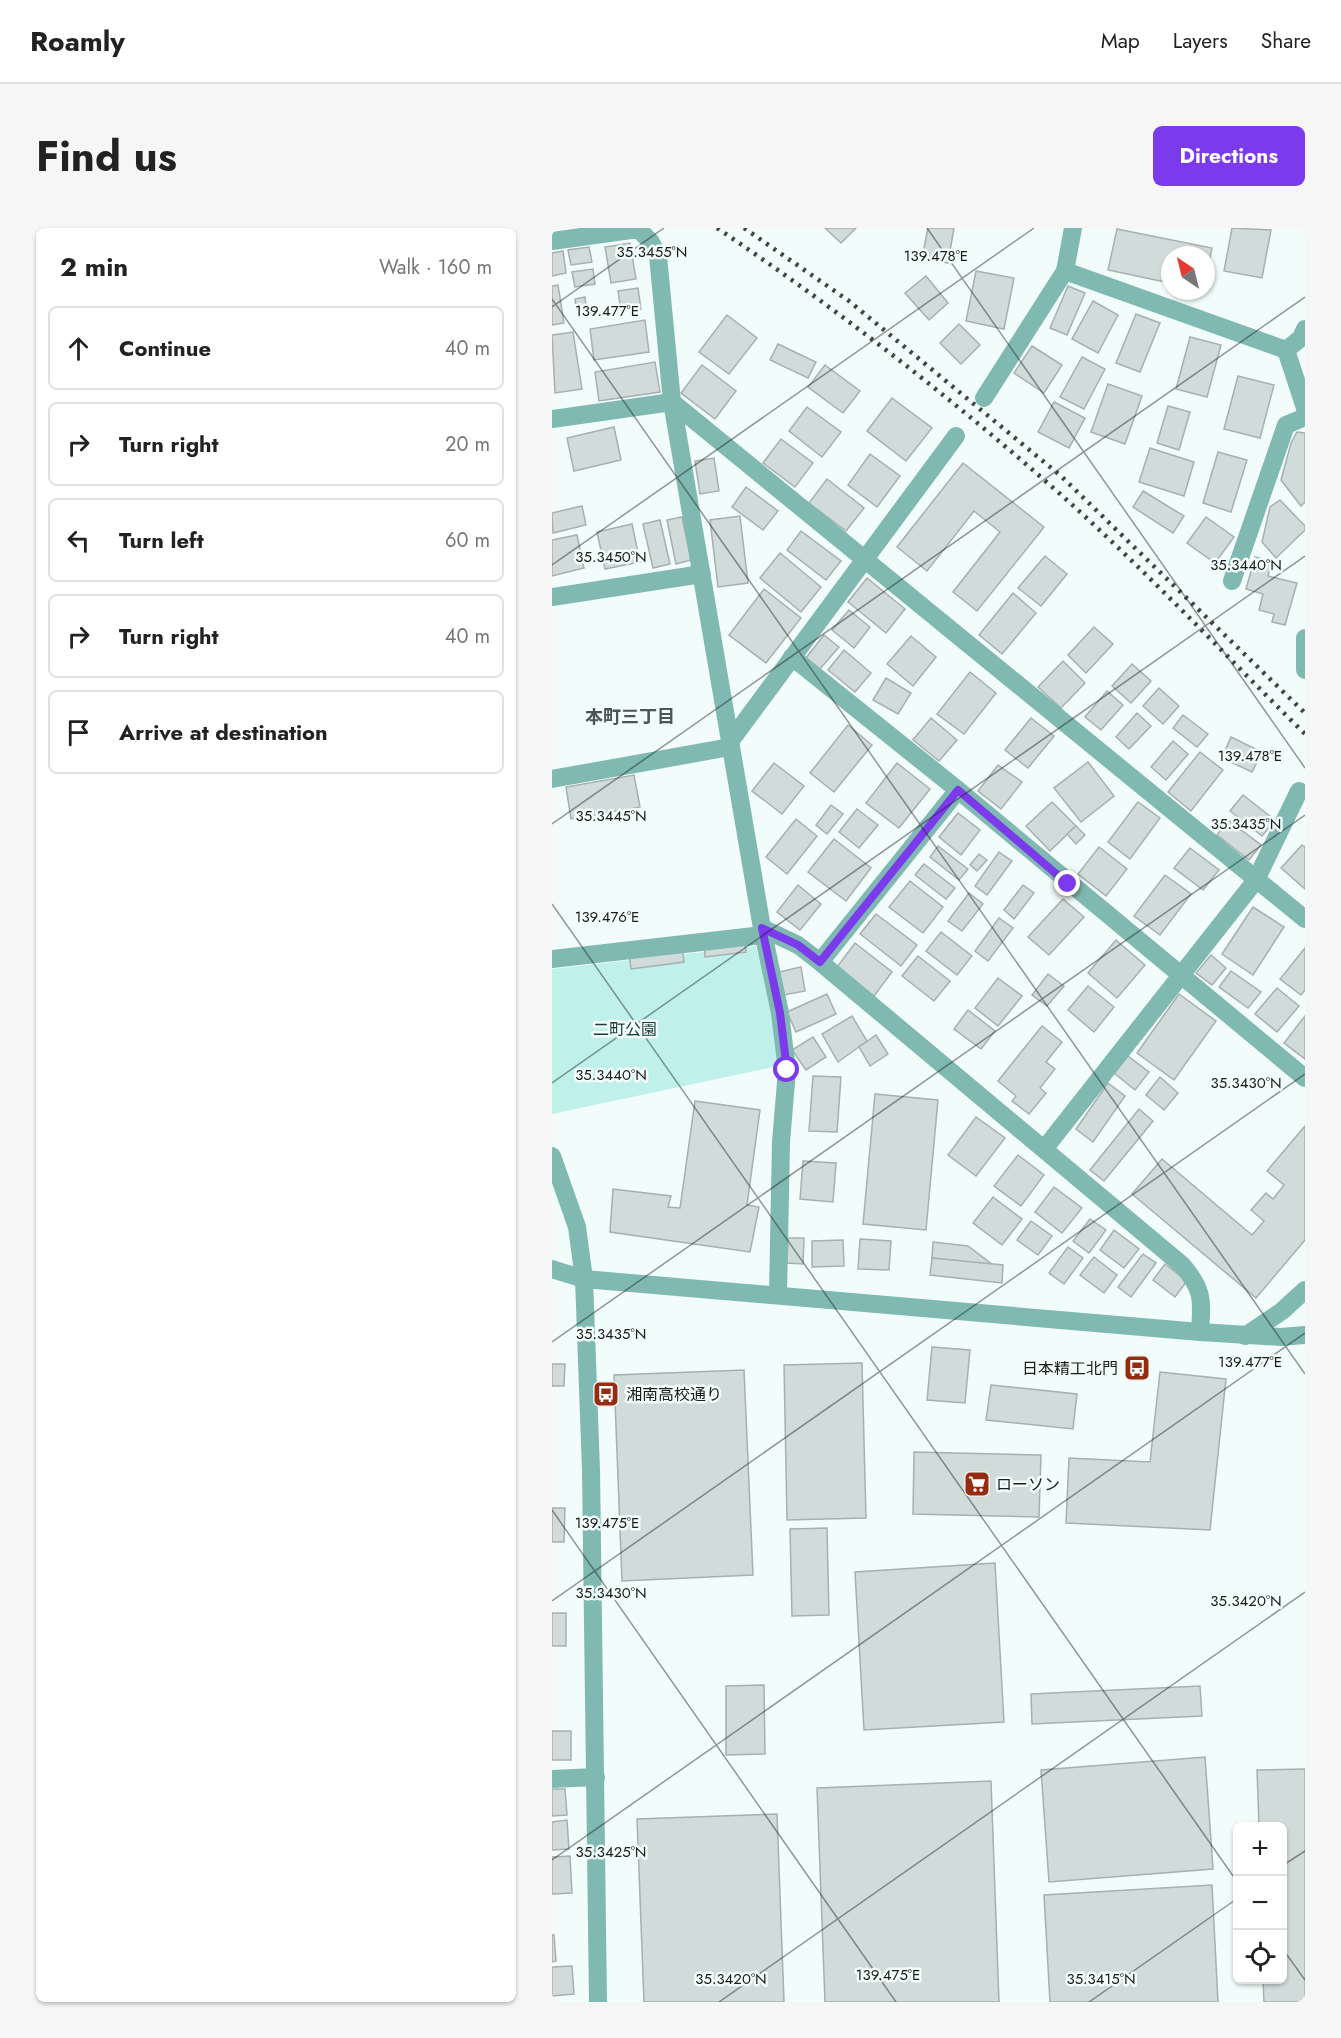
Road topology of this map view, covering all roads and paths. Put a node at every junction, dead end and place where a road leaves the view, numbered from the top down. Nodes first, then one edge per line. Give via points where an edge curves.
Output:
1 (1073, 228) edge
2 (552, 241) edge
3 (1065, 271) junction
4 (1305, 329) edge
5 (1286, 350) junction
6 (984, 398) dead end
7 (672, 402) junction
8 (1305, 408) edge
9 (1305, 417) edge
10 (552, 419) edge
11 (956, 436) dead end
12 (864, 561) junction
13 (702, 574) junction
14 (1232, 581) dead end
15 (552, 597) edge
16 (1305, 638) edge
17 (792, 657) junction
18 (1305, 670) edge
19 (730, 745) junction
20 (552, 779) edge
21 (958, 790) junction
22 (1299, 791) dead end
23 (1256, 880) junction
24 (1305, 919) edge
25 (762, 932) junction
26 (552, 959) edge
27 (820, 962) junction
28 (1181, 977) junction
29 (1305, 1078) edge
30 (1045, 1148) junction
31 (552, 1155) edge
32 (552, 1269) edge
33 (584, 1279) junction
34 (1305, 1290) edge
35 (778, 1294) junction
36 (1200, 1332) junction
37 (1305, 1335) edge
38 (1245, 1336) junction
39 (596, 1777) junction
40 (552, 1779) edge
41 (598, 2002) edge

1 - 3 street
2 - 7 street via 638,230 651,242 657,256
3 - 5 street
3 - 6 street
4 - 5 street via 1301,338
5 - 8 street
7 - 10 street
7 - 12 street
7 - 13 street
9 - 14 street via 1286,425
11 - 12 street
12 - 17 street
12 - 23 street
13 - 15 street
13 - 19 street
16 - 18 street
17 - 19 street
17 - 21 street
19 - 20 street
19 - 25 street
21 - 27 street
21 - 28 street
22 - 23 street
23 - 24 street
23 - 28 street
25 - 26 street
25 - 27 street via 798,945
25 - 35 street via 780,1013 787,1070 781,1142
27 - 30 street
28 - 29 street
28 - 30 street
30 - 36 street via 1193,1276 1202,1302
31 - 33 street via 576,1227
32 - 33 street
33 - 35 street
33 - 39 street
34 - 38 street
35 - 36 street
36 - 38 street
37 - 38 street
39 - 40 street
39 - 41 street

